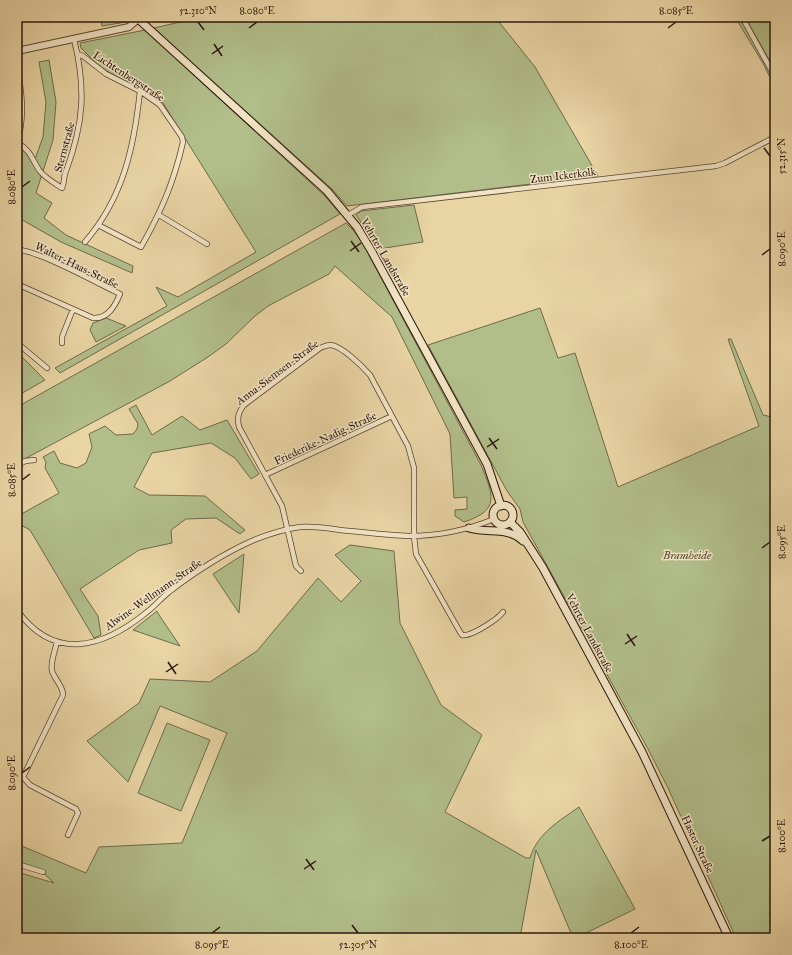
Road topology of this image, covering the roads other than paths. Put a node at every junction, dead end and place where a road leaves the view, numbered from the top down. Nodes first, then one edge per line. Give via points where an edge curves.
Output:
1 (742, 17) edge
2 (137, 18) edge
3 (17, 37) edge
4 (74, 39) junction
5 (18, 51) edge
6 (77, 54) junction
7 (17, 66) edge
8 (775, 77) edge
9 (140, 91) junction
10 (775, 137) edge
11 (17, 143) edge
12 (159, 215) junction
13 (348, 215) junction
14 (98, 225) junction
15 (85, 242) dead end
16 (207, 244) dead end
17 (17, 250) edge
18 (17, 284) edge
19 (73, 309) junction
20 (62, 342) dead end
21 (17, 343) edge
22 (47, 368) dead end
23 (392, 416) junction
24 (34, 460) dead end
25 (17, 466) edge
26 (265, 475) junction
27 (501, 506) junction
28 (494, 519) junction
29 (510, 522) junction
30 (469, 528) junction
31 (288, 529) junction
32 (414, 536) junction
33 (528, 544) junction
34 (300, 571) dead end
35 (17, 610) edge
36 (503, 612) dead end
37 (57, 642) junction
38 (643, 760) joint
39 (68, 835) dead end
40 (17, 864) edge
41 (43, 872) dead end
42 (729, 938) edge

1 - 8 street
2 - 4 street via 129,27
2 - 13 main road, Vehrter Landstraße via 308,173
3 - 5 street
4 - 5 street
4 - 6 street, Sternstraße
6 - 9 street, Lichtenbergstraße via 106,74
6 - 11 street, Sternstraße via 82,74 81,119 62,188 48,179 25,147
7 - 11 street via 23,101
9 - 12 street, Lichtenbergstraße via 160,105 183,142 171,187
9 - 14 street via 135,134 127,166 118,190
10 - 13 street, Zum Ickerkolk via 726,164 716,166 362,207
12 - 14 street, Lichtenbergstraße via 141,247
12 - 16 street
13 - 27 main road, Vehrter Landstraße via 372,252 481,452
14 - 15 street
17 - 19 street, Walter-Haas-Straße via 23,249 120,294 112,309 97,318
18 - 19 street, Walter-Haas-Straße
19 - 20 street
21 - 22 street
23 - 26 street, Friederike-Nadig-Straße
23 - 26 street, Anna-Siemsen-Straße via 364,368 338,347 329,345 320,348 244,405 239,412 239,427
23 - 32 street, Anna-Siemsen-Straße via 408,446 414,468
24 - 25 street via 25,461
26 - 31 street, Anna-Siemsen-Straße via 282,506
27 - 28 main road via 494,511
27 - 29 main road via 510,509
28 - 29 main road via 500,524
28 - 30 street, Alwine-Wellmann-Straße
29 - 33 main road, Vehrter Landstraße
30 - 32 street, Alwine-Wellmann-Straße
30 - 33 main road via 479,531 510,532
31 - 32 street, Alwine-Wellmann-Straße via 317,527
31 - 34 street, Anna-Siemsen-Straße via 296,566
31 - 37 street, Alwine-Wellmann-Straße via 254,540 226,555 170,591 146,613 105,639 82,645
32 - 36 street, Anna-Siemsen-Straße via 416,554 462,635 468,635
33 - 38 main road, Vehrter Landstraße
35 - 37 street, Alwine-Wellmann-Straße via 34,629
37 - 39 street via 52,673 62,687 63,695 23,777 30,785 76,809 78,813
38 - 42 main road, Haster Straße
40 - 41 street

